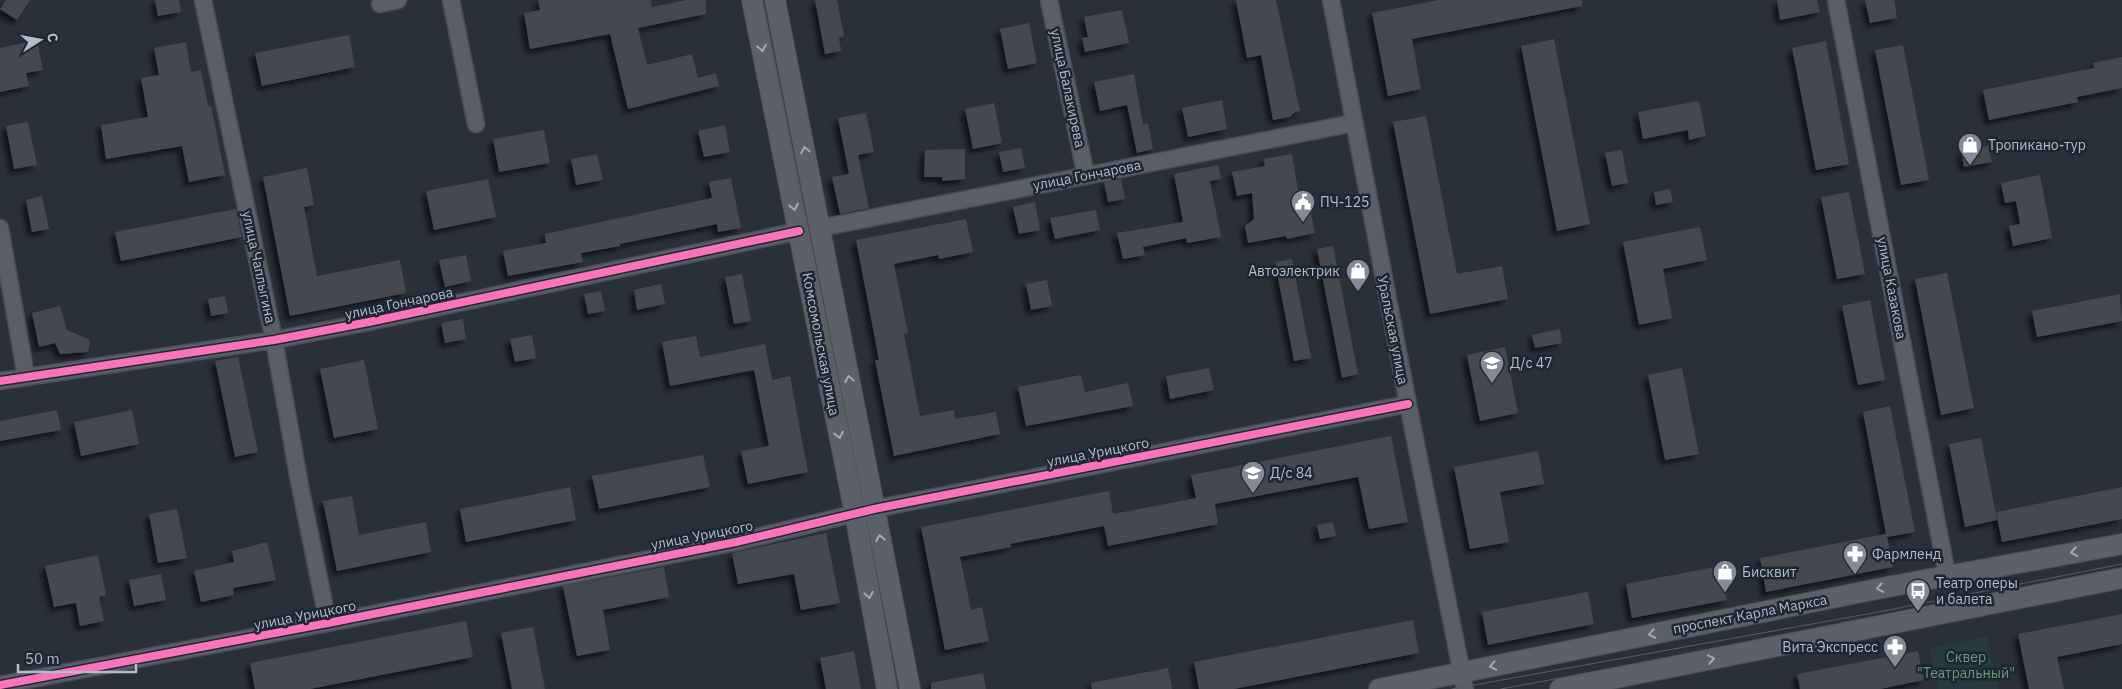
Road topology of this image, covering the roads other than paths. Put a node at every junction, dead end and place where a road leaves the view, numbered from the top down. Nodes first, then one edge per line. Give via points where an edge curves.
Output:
1 (203, 0) edge
2 (398, 0) edge
3 (452, 0) edge
4 (752, 0) edge
5 (775, 0) edge
6 (1050, 0) edge
7 (1331, 0) edge
8 (1836, 0) edge
9 (380, 4) dead end
10 (1354, 123) junction
11 (476, 124) dead end
12 (1086, 176) junction
13 (0, 228) edge
14 (820, 228) junction
15 (799, 231) junction
16 (274, 340) junction
17 (26, 376) junction
18 (0, 381) edge
19 (1408, 404) junction
20 (864, 511) junction
21 (2122, 544) edge
22 (1947, 575) junction
23 (2122, 578) edge
24 (328, 623) junction
25 (1464, 681) edge
26 (0, 684) edge
27 (888, 689) edge
28 (910, 689) edge
29 (1379, 689) edge
30 (1560, 689) edge

1 - 16 street, улица Чаплыгина
2 - 9 street
3 - 11 street
4 -> 15 main road, Комсомольская улица
14 -> 5 main road, Комсомольская улица
6 - 12 street, улица Балакирева
7 - 10 street, Уральская улица
8 - 22 street, улица Казакова
10 - 12 street, улица Гончарова
10 - 19 street, Уральская улица
12 - 14 street, улица Гончарова
13 - 17 street
20 -> 14 main road, Комсомольская улица
15 - 16 street, улица Гончарова
15 -> 20 main road, Комсомольская улица
16 - 17 street, улица Гончарова
16 - 24 street, улица Чаплыгина
17 - 18 street, улица Гончарова
19 - 20 street, улица Урицкого
19 - 25 street, Уральская улица
20 - 24 street, улица Урицкого via 736,542
20 -> 27 main road, Комсомольская улица
28 -> 20 main road, Комсомольская улица
21 -> 22 main road, проспект Карла Маркса
22 -> 25 main road, проспект Карла Маркса
30 -> 23 main road
24 - 26 street, улица Урицкого
25 - 29 main road, проспект Карла Маркса

